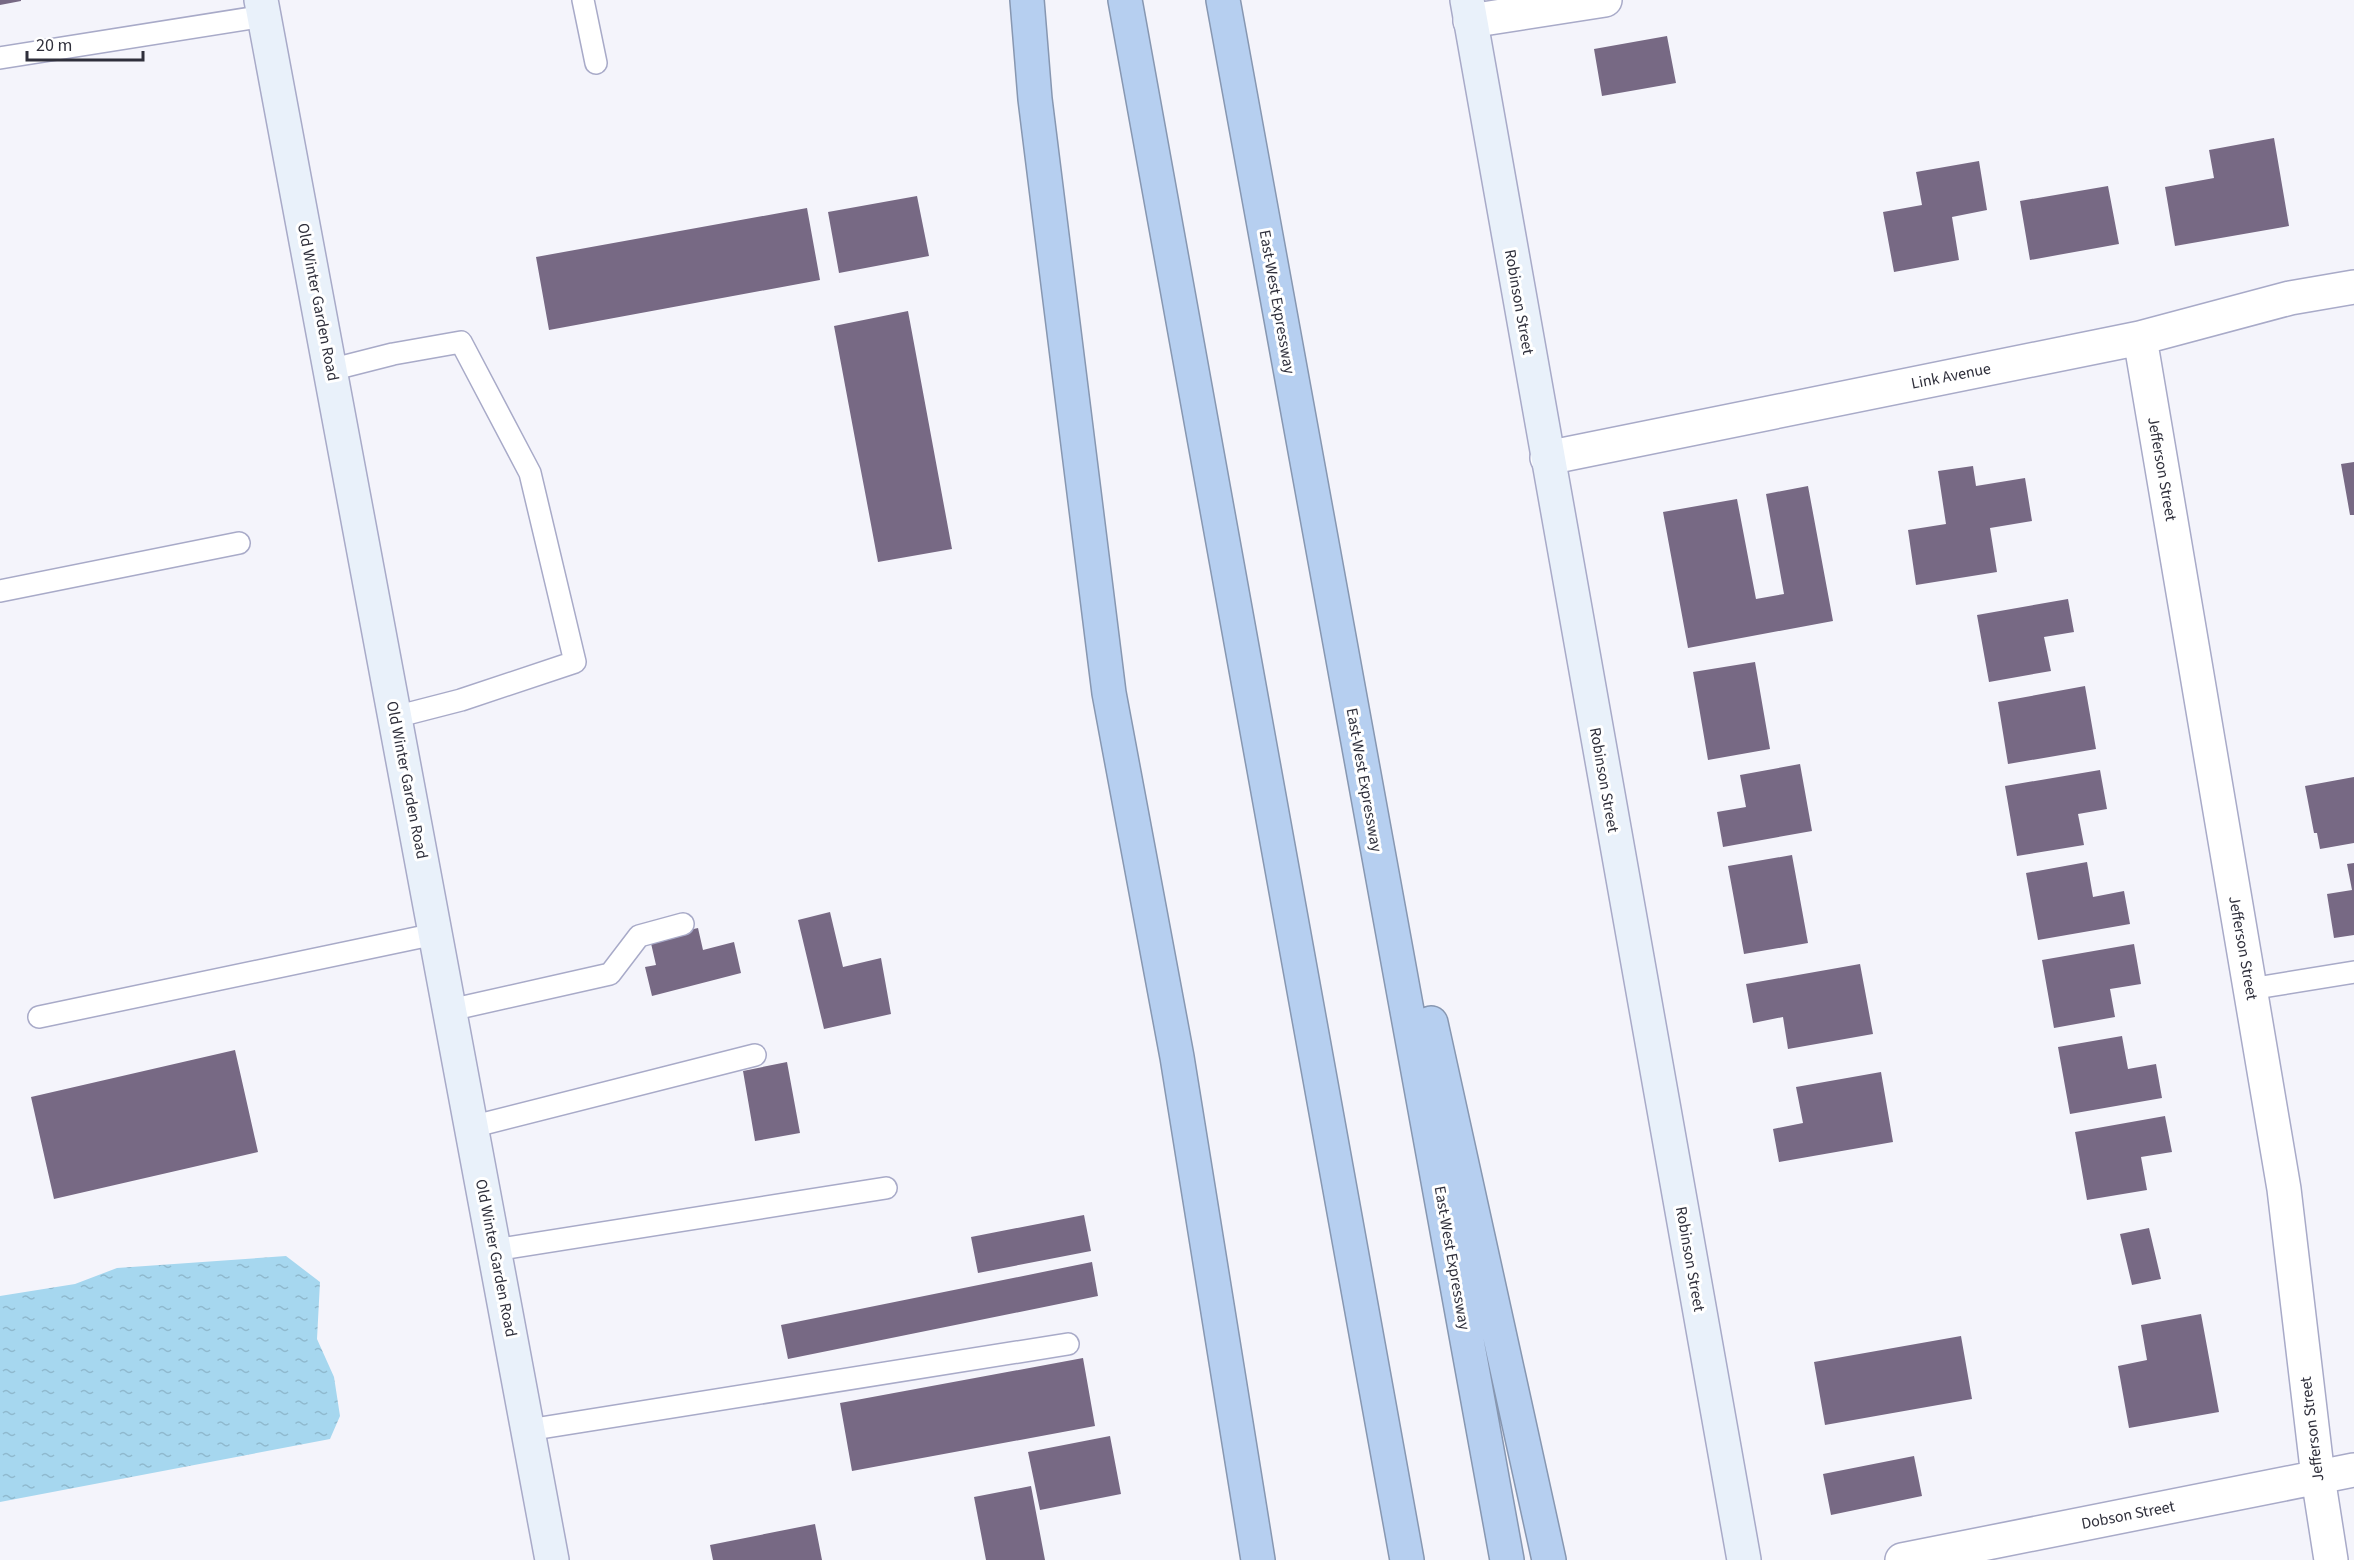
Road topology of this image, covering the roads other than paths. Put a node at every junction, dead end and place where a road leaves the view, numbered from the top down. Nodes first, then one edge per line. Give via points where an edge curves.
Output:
1 (583, 0) edge
2 (1027, 0) edge
3 (1125, 0) edge
4 (1223, 0) edge
5 (1605, 0) edge
6 (263, 8) edge
7 (1468, 10) edge
8 (0, 58) edge
9 (596, 63) dead end
10 (2354, 287) edge
11 (2140, 338) junction
12 (330, 370) junction
13 (1301, 436) junction
14 (1547, 458) junction
15 (238, 543) dead end
16 (0, 591) edge
17 (395, 717) junction
18 (683, 924) dead end
19 (435, 934) junction
20 (2354, 972) edge
21 (2250, 989) junction
22 (450, 1010) junction
23 (39, 1017) dead end
24 (755, 1055) dead end
25 (471, 1127) junction
26 (886, 1188) dead end
27 (494, 1250) junction
28 (1068, 1344) dead end
29 (528, 1430) junction
30 (2354, 1470) edge
31 (2318, 1478) junction
32 (552, 1560) edge
33 (1258, 1560) edge
34 (1407, 1560) edge
35 (1507, 1560) edge
36 (1549, 1560) edge
37 (1744, 1560) edge
38 (1902, 1560) edge
39 (2331, 1560) edge

1 - 9 lane
2 - 33 highway via 1035,99 1109,693 1178,1057
3 - 34 highway
4 - 13 highway, East-West Expressway
5 - 7 street
6 - 8 lane
6 - 12 main road, Old Winter Garden Road
7 - 14 main road, Robinson Street
10 - 11 street, Link Avenue via 2290,298
11 - 14 street, Link Avenue
11 - 21 street, Jefferson Street
12 - 17 main road, Old Winter Garden Road
12 - 17 lane via 461,342 530,473 575,662 461,700
13 - 35 highway, East-West Expressway
13 - 36 highway
14 - 37 main road, Robinson Street
15 - 16 lane
17 - 19 main road, Old Winter Garden Road
18 - 22 lane via 639,936 610,974
19 - 22 main road, Old Winter Garden Road
19 - 23 lane
20 - 21 lane
21 - 31 street, Jefferson Street via 2284,1188
22 - 25 main road, Old Winter Garden Road
24 - 25 lane
25 - 27 main road, Old Winter Garden Road
26 - 27 lane
27 - 29 main road, Old Winter Garden Road
28 - 29 lane
29 - 32 main road, Old Winter Garden Road
30 - 31 street, Dobson Street
31 - 38 street, Dobson Street
31 - 39 street, Jefferson Street

